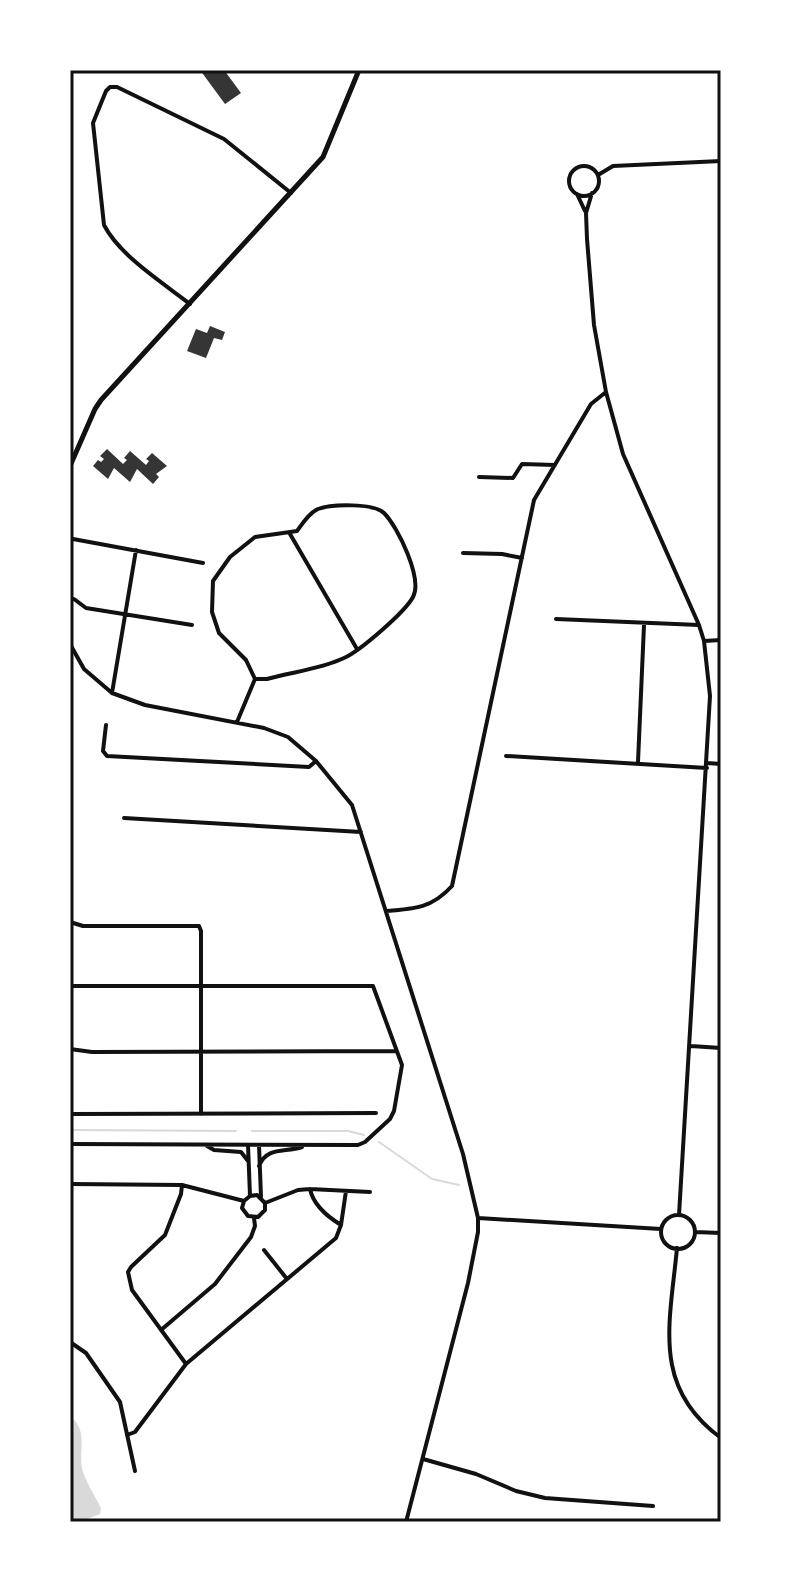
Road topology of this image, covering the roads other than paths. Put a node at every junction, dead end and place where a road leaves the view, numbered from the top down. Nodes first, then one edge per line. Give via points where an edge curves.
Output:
1 (359, 70) edge
2 (721, 161) edge
3 (598, 175) junction
4 (291, 193) junction
5 (592, 193) junction
6 (577, 194) junction
7 (586, 213) junction
8 (190, 304) junction
9 (606, 392) junction
10 (555, 465) junction
11 (70, 466) edge
12 (479, 477) dead end
13 (290, 533) junction
14 (73, 539) dead end
15 (136, 550) junction
16 (463, 553) dead end
17 (522, 558) junction
18 (203, 563) dead end
19 (74, 599) dead end
20 (126, 614) junction
21 (556, 619) dead end
22 (192, 625) dead end
23 (644, 625) junction
24 (699, 625) junction
25 (721, 640) edge
26 (704, 641) junction
27 (70, 644) edge
28 (357, 649) junction
29 (255, 679) junction
30 (112, 693) junction
31 (237, 722) junction
32 (106, 725) dead end
33 (506, 756) dead end
34 (316, 761) junction
35 (638, 762) junction
36 (721, 764) edge
37 (707, 765) junction
38 (124, 818) dead end
39 (361, 832) junction
40 (386, 911) junction
41 (70, 922) edge
42 (70, 986) edge
43 (201, 987) junction
44 (691, 1046) junction
45 (721, 1048) edge
46 (70, 1049) edge
47 (201, 1051) junction
48 (397, 1051) junction
49 (376, 1113) dead end
50 (70, 1114) edge
51 (201, 1114) junction
52 (70, 1144) edge
53 (204, 1145) junction
54 (248, 1145) junction
55 (259, 1145) junction
56 (309, 1145) junction
57 (249, 1164) junction
58 (259, 1166) junction
59 (70, 1184) edge
60 (182, 1185) junction
61 (310, 1189) junction
62 (346, 1191) junction
63 (370, 1192) dead end
64 (250, 1196) junction
65 (261, 1197) junction
66 (244, 1201) junction
67 (265, 1203) junction
68 (679, 1215) junction
69 (254, 1218) junction
70 (478, 1218) junction
71 (341, 1225) junction
72 (661, 1229) junction
73 (695, 1232) junction
74 (721, 1233) edge
75 (677, 1248) junction
76 (264, 1250) dead end
77 (287, 1279) junction
78 (161, 1330) junction
79 (70, 1342) edge
80 (186, 1364) junction
81 (127, 1435) junction
82 (721, 1438) edge
83 (423, 1459) junction
84 (135, 1471) dead end
85 (653, 1506) dead end
86 (406, 1522) edge

1 - 4 street via 327,151
2 - 3 street via 613,166
3 - 5 street
3 - 6 street via 589,167 575,169 570,182
4 - 8 street
4 - 8 street via 224,139 117,87 106,91 93,123 104,225 146,270
5 - 6 street
5 - 7 street
6 - 7 street
7 - 9 street via 594,325
8 - 11 street via 96,407
9 - 10 street via 591,404
9 - 24 street via 623,454
10 - 12 street via 522,464 513,478
10 - 17 street via 534,500
13 - 28 street
13 - 28 street via 317,509 330,507 369,506 382,511 394,527 416,582 413,597
13 - 29 street via 255,537 230,557 213,581 212,612 219,633 246,660
14 - 15 street
15 - 18 street
15 - 20 street
16 - 17 street
17 - 40 street via 452,886 439,900
19 - 20 street via 86,608
20 - 22 street
20 - 30 street
21 - 23 street
23 - 24 street
23 - 35 street
24 - 26 street
25 - 26 street
26 - 37 street via 710,696
27 - 30 street via 84,669
28 - 29 street via 344,658
29 - 31 street
30 - 31 street via 145,705
31 - 34 street via 288,737
32 - 34 street via 107,756 309,767
33 - 35 street
34 - 39 street via 352,805
35 - 37 street
36 - 37 street
37 - 44 street
38 - 39 street
39 - 40 street
40 - 70 street via 469,1174
41 - 43 street via 199,926
42 - 43 street
43 - 47 street
43 - 48 street via 373,986
44 - 45 street
44 - 68 street
46 - 47 street
47 - 48 street
47 - 51 street
48 - 56 street via 402,1065 390,1119 362,1144
49 - 51 street
50 - 51 street
52 - 53 street
53 - 54 street
53 - 57 street via 241,1152
54 - 55 street
54 - 57 street
55 - 56 street
55 - 58 street
56 - 58 street via 269,1152
57 - 64 street
58 - 65 street
59 - 60 street
60 - 66 street
60 - 78 street via 165,1235 128,1272 132,1290
61 - 62 street
61 - 67 street
61 - 71 street
62 - 63 street
62 - 71 street
64 - 65 street
64 - 66 street
65 - 67 street
66 - 69 street via 245,1214
67 - 69 street via 263,1213
68 - 72 street via 666,1219
68 - 73 street via 689,1218
69 - 78 street via 251,1237 215,1284
70 - 72 street
70 - 83 street via 468,1283
71 - 77 street via 336,1238
72 - 75 street via 664,1241
73 - 74 street
73 - 75 street via 689,1244
75 - 82 street via 669,1336 674,1380 687,1404
76 - 77 street
77 - 80 street
78 - 80 street
79 - 81 street via 86,1353 115,1393
80 - 81 street via 135,1432
81 - 84 street
83 - 85 street via 545,1498
83 - 86 street

